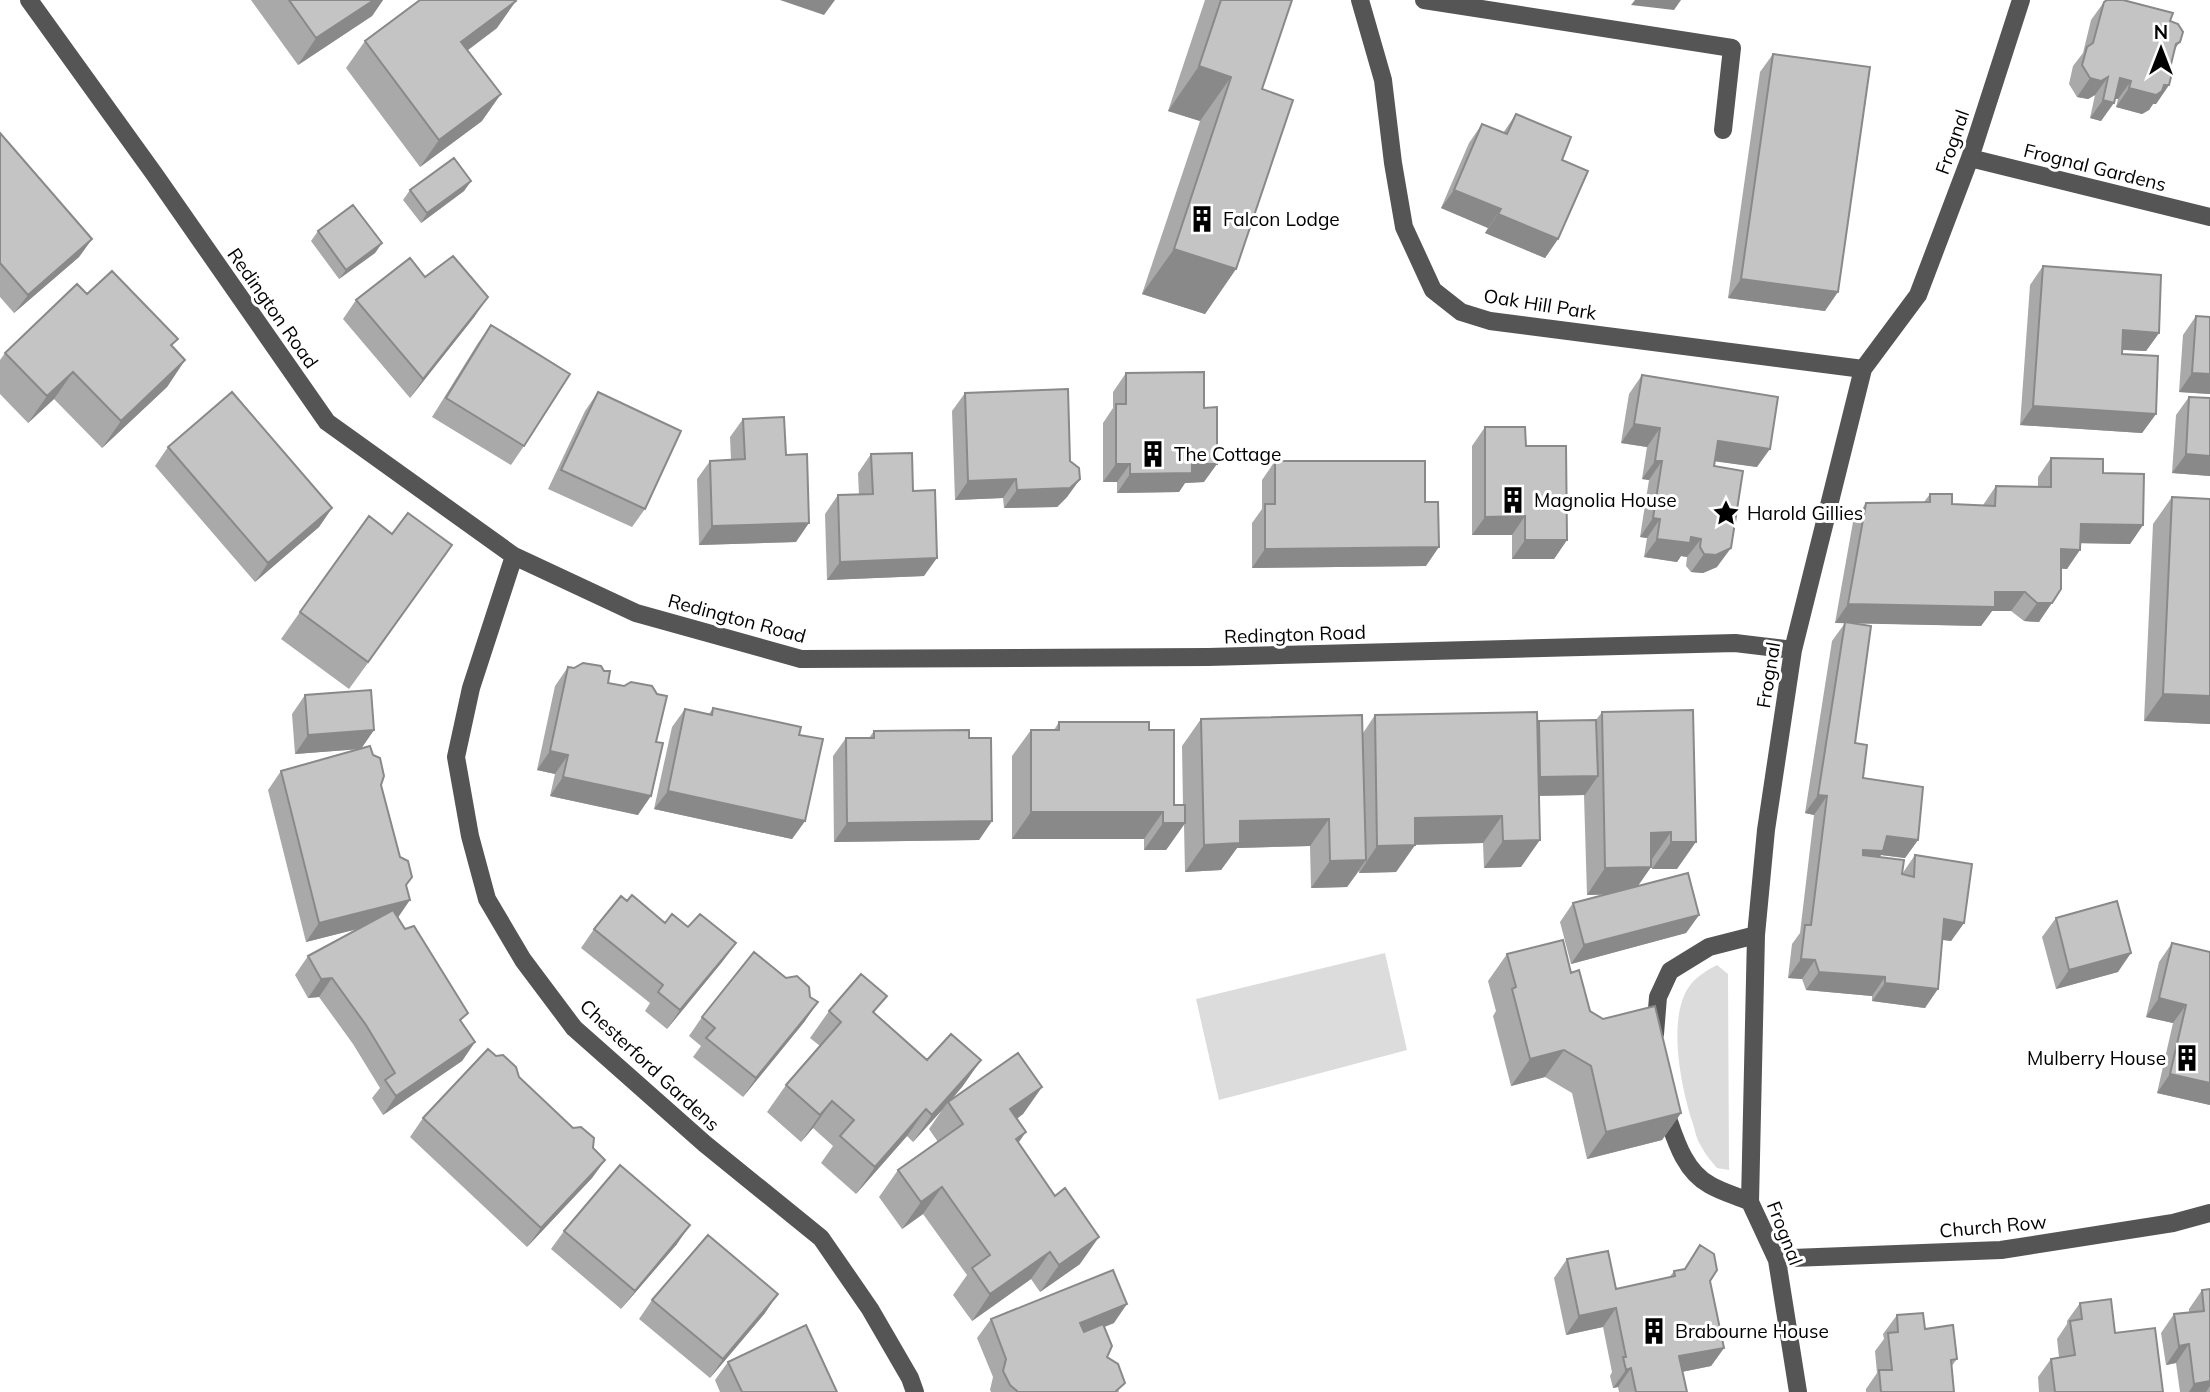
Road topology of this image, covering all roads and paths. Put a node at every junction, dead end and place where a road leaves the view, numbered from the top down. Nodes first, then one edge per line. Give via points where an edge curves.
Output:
1 (29, 0) edge
2 (1360, 0) edge
3 (1424, 0) edge
4 (2021, 0) edge
5 (1723, 130) dead end
6 (1970, 158) junction
7 (2210, 217) edge
8 (1863, 369) junction
9 (514, 556) junction
10 (1793, 650) junction
11 (1756, 935) junction
12 (1656, 1056) edge
13 (1660, 1095) edge
14 (1750, 1202) junction
15 (2210, 1213) edge
16 (1777, 1260) junction
17 (915, 1392) edge
18 (1798, 1392) edge

1 - 9 street, Redington Road via 327,422
2 - 8 street, Oak Hill Park via 1383,80 1404,227 1433,290 1461,312 1490,320
3 - 5 street via 1732,48
4 - 6 street, Frognal
6 - 7 street, Frognal Gardens
6 - 8 street, Frognal via 1918,295
8 - 10 street, Frognal
9 - 10 street, Redington Road via 636,613 801,659 1208,657 1735,643
9 - 17 street, Chesterford Gardens via 471,688 456,757 486,900 523,960 574,1028 705,1144 821,1238 870,1309
10 - 11 street, Frognal via 1766,830
11 - 12 street via 1709,947 1670,971 1658,997
11 - 14 street, Frognal
13 - 14 street via 1682,1155 1696,1175
14 - 16 street, Frognal
15 - 16 street, Church Row via 2001,1250
16 - 18 street, Frognal

